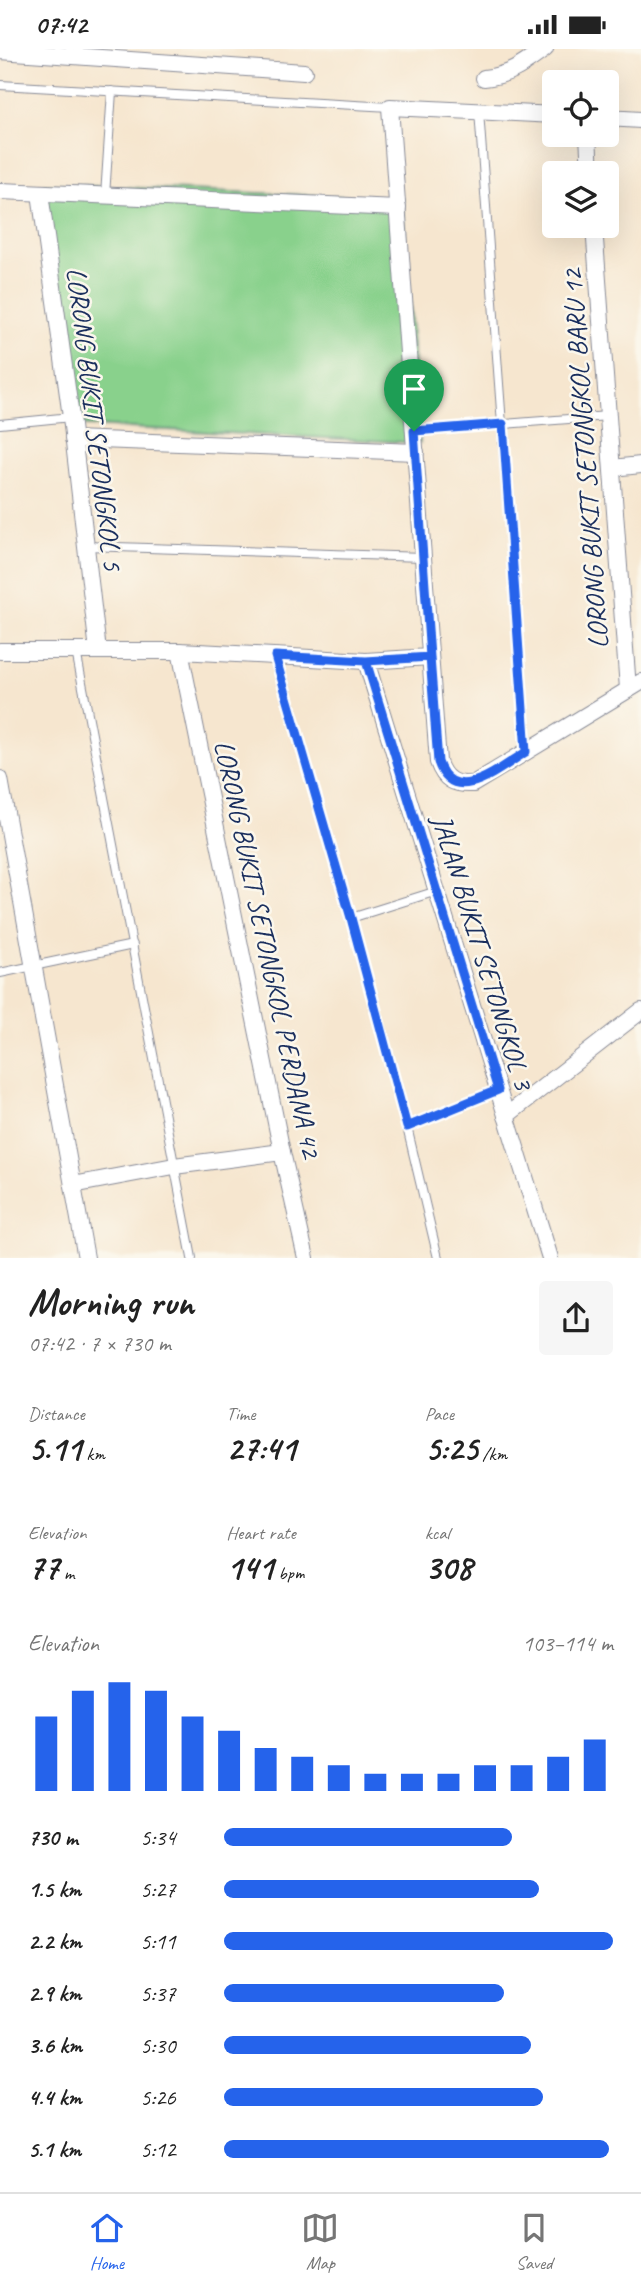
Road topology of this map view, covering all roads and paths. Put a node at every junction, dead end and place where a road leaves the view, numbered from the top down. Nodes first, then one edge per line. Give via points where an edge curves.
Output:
1 (214, 49) edge
2 (545, 49) edge
3 (0, 51) edge
4 (28, 51) edge
5 (216, 66) junction
6 (304, 72) dead end
7 (484, 78) dead end
8 (0, 85) edge
9 (112, 91) junction
10 (390, 107) junction
11 (479, 111) junction
12 (542, 114) edge
13 (619, 119) edge
14 (641, 120) edge
15 (0, 191) edge
16 (40, 193) junction
17 (104, 196) junction
18 (398, 208) junction
19 (595, 238) edge
20 (608, 416) junction
21 (71, 417) junction
22 (0, 424) edge
23 (503, 424) junction
24 (414, 431) junction
25 (73, 439) junction
26 (416, 452) junction
27 (641, 465) edge
28 (612, 468) junction
29 (85, 545) junction
30 (423, 557) junction
31 (0, 651) edge
32 (76, 651) junction
33 (98, 651) junction
34 (180, 652) junction
35 (275, 656) junction
36 (430, 657) junction
37 (366, 661) junction
38 (635, 685) edge
39 (526, 752) junction
40 (0, 779) edge
41 (437, 891) junction
42 (351, 918) junction
43 (133, 945) junction
44 (34, 967) junction
45 (0, 973) edge
46 (641, 1011) edge
47 (498, 1090) junction
48 (506, 1116) junction
49 (407, 1127) junction
50 (282, 1152) junction
51 (174, 1166) junction
52 (73, 1185) junction
53 (86, 1258) edge
54 (192, 1258) edge
55 (306, 1258) edge
56 (438, 1258) edge
57 (550, 1258) edge

1 - 5 street
2 - 7 street via 517,69
3 - 4 street
4 - 5 street
5 - 6 street
8 - 9 lane
9 - 10 lane
9 - 17 lane
10 - 11 street
10 - 18 street
11 - 12 street
11 - 23 lane
13 - 14 street
15 - 16 street
16 - 17 street
16 - 21 street, LORONG BUKIT SETONGKOL 5
17 - 18 street
18 - 24 street
19 - 20 street, LORONG BUKIT SETONGKOL BARU 12
20 - 23 lane
20 - 28 street, LORONG BUKIT SETONGKOL BARU 12
21 - 22 lane
21 - 25 street, LORONG BUKIT SETONGKOL 5
23 - 24 lane
23 - 39 lane
24 - 26 street
25 - 26 street
25 - 29 street, LORONG BUKIT SETONGKOL 5
26 - 30 street
27 - 28 street
28 - 38 street, LORONG BUKIT SETONGKOL BARU 12
29 - 30 lane
29 - 33 street, LORONG BUKIT SETONGKOL 5
30 - 36 street
31 - 32 street
32 - 33 street
32 - 43 lane
33 - 34 street
34 - 35 street
34 - 50 street, LORONG BUKIT SETONGKOL PERDANA 42
35 - 37 street
35 - 42 lane
36 - 37 street
36 - 39 street via 442,774 460,785 473,784
37 - 41 street, JALAN BUKIT SETONGKOL 3
38 - 39 street
40 - 44 street
41 - 42 lane
41 - 47 street, JALAN BUKIT SETONGKOL 3
42 - 49 lane
43 - 44 lane
43 - 51 lane
44 - 45 lane
44 - 52 street
46 - 48 street
47 - 48 street, JALAN BUKIT SETONGKOL 3
47 - 49 lane
48 - 57 street, JALAN BUKIT SETONGKOL 3
49 - 56 lane
50 - 51 street
50 - 55 street, LORONG BUKIT SETONGKOL PERDANA 42
51 - 52 street
51 - 54 lane
52 - 53 street

